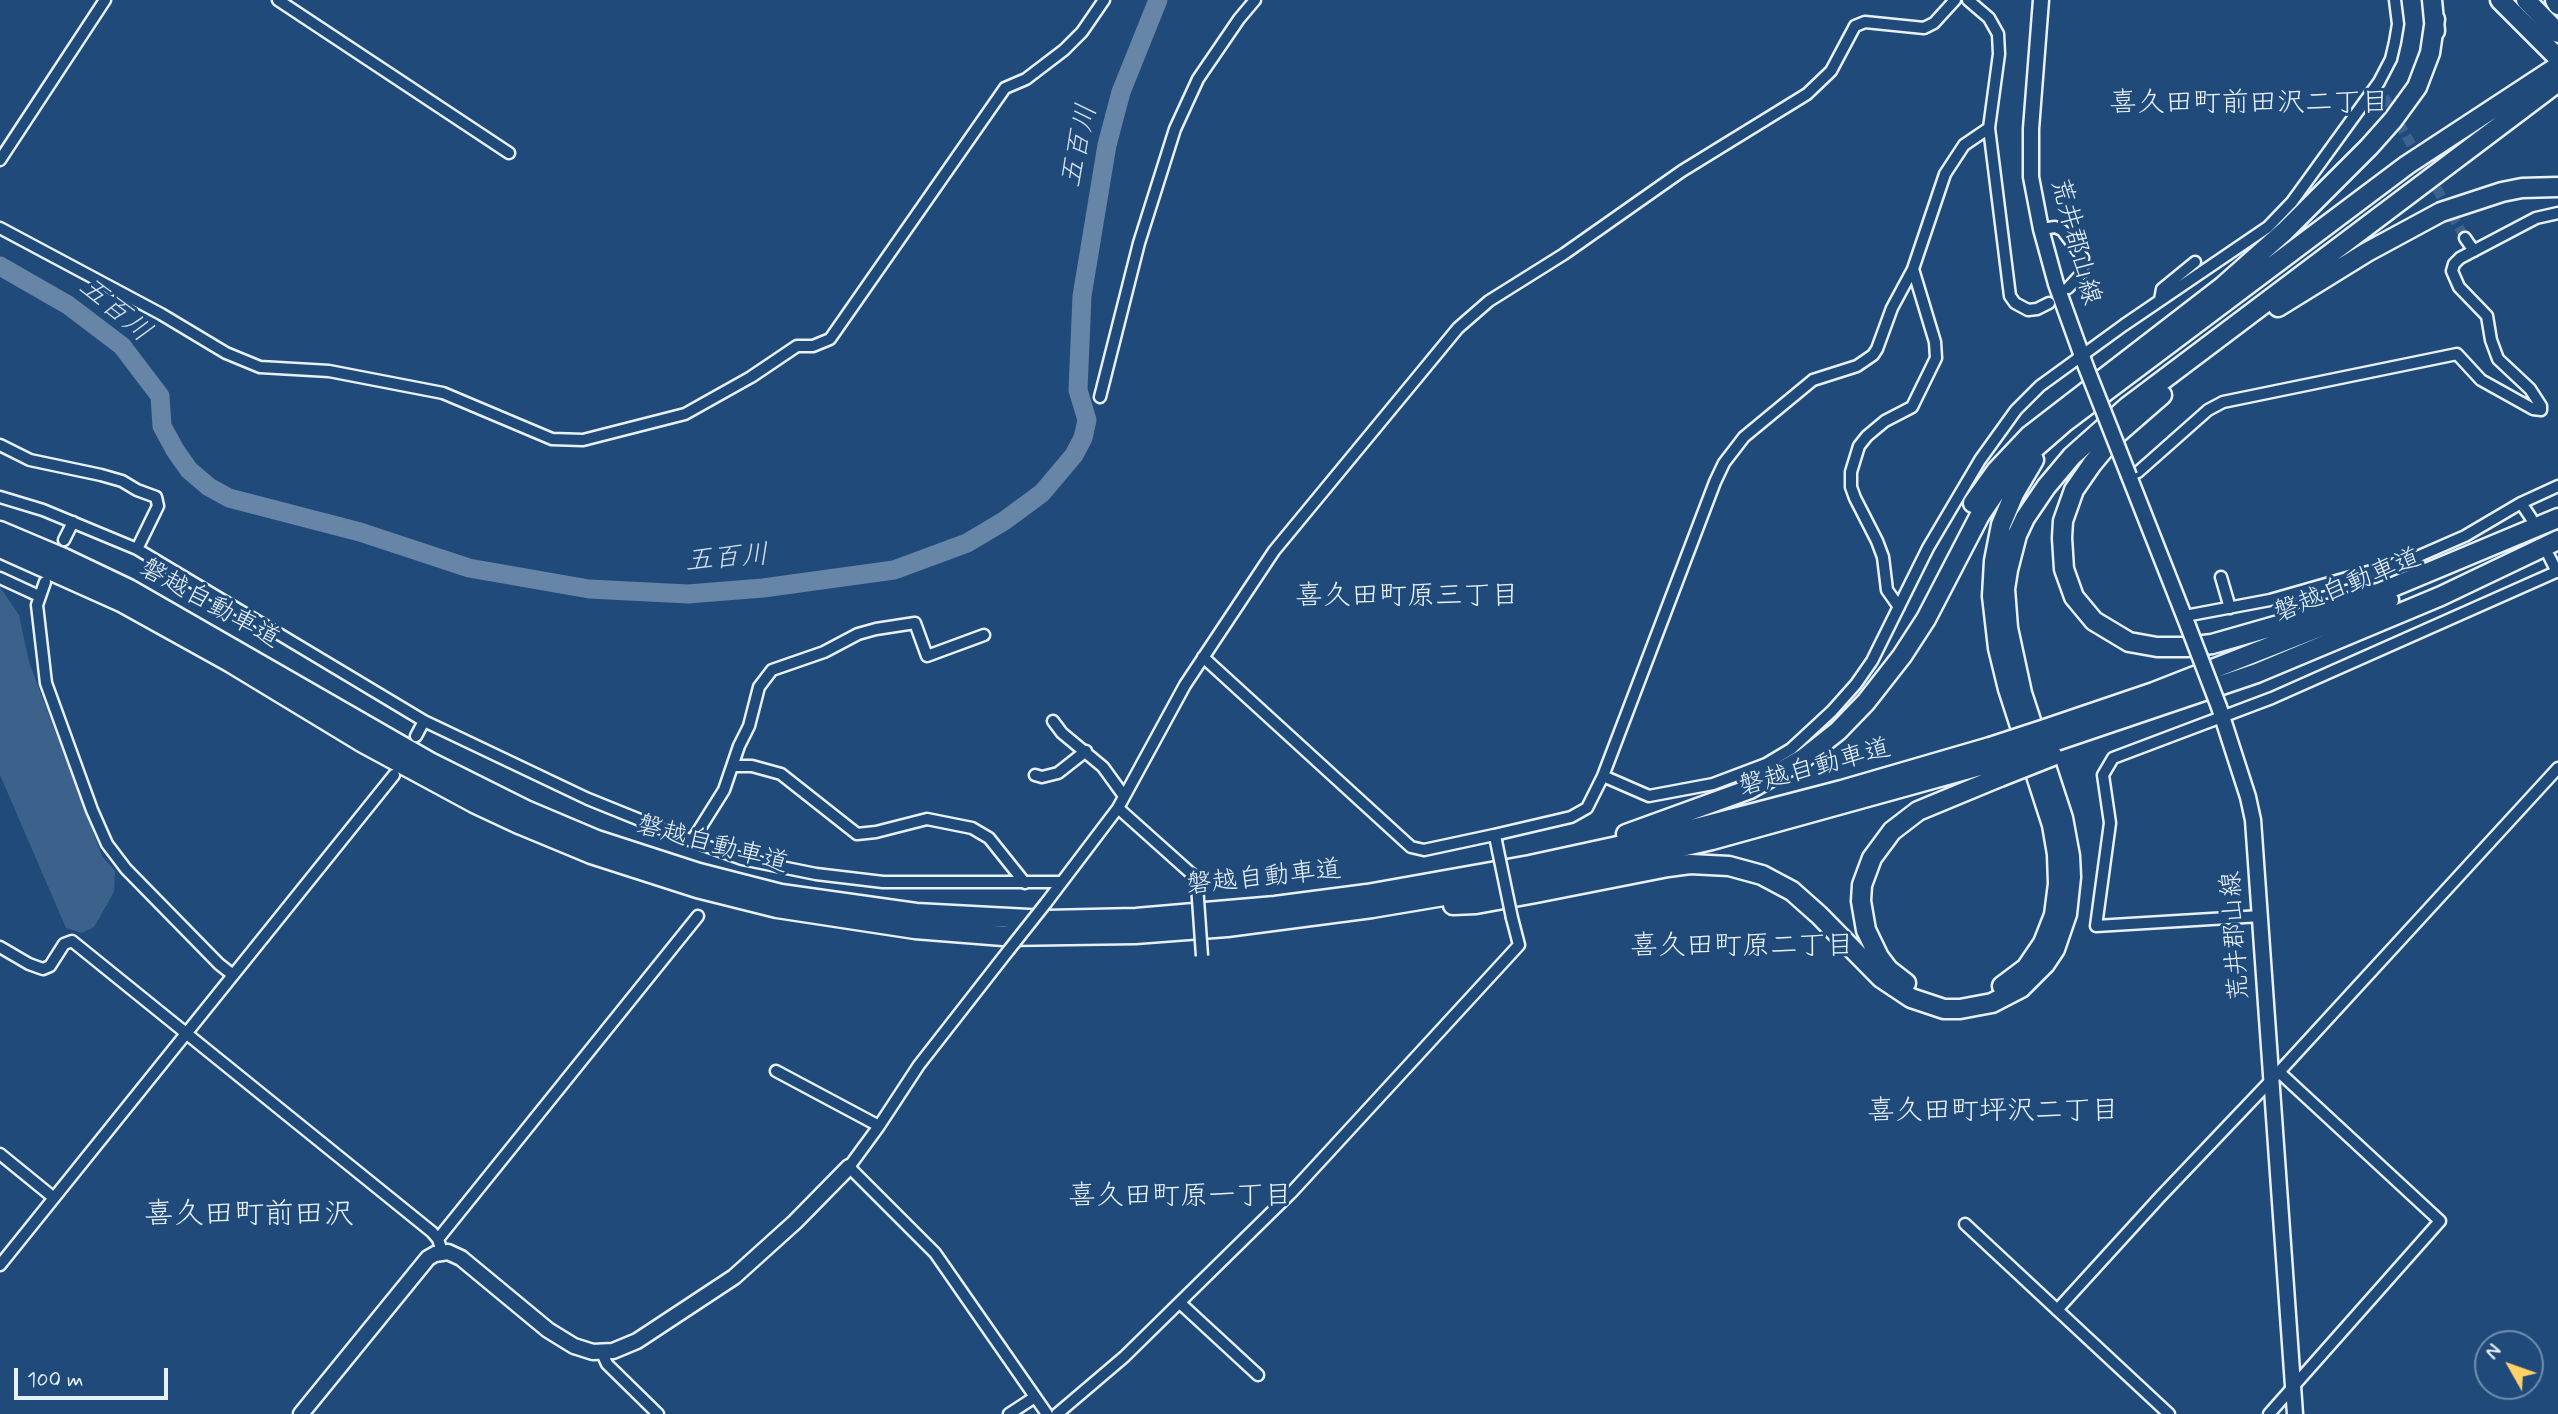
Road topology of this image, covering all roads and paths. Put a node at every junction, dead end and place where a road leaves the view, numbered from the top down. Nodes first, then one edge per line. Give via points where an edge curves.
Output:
1 (105, 0) edge
2 (278, 0) edge
3 (1104, 0) edge
4 (1255, 0) edge
5 (1955, 0) edge
6 (1968, 0) edge
7 (2041, 0) edge
8 (2395, 0) edge
9 (2432, 0) edge
10 (2500, 0) edge
11 (2526, 0) edge
12 (2554, 0) edge
13 (2558, 5) edge
14 (2435, 19) junction
15 (2558, 33) edge
16 (2556, 70) edge
17 (2379, 82) junction
18 (2384, 97) tunnel mouth
19 (2534, 100) junction
20 (1989, 128) junction
21 (509, 153) dead end
22 (0, 160) edge
23 (2558, 187) edge
24 (2558, 213) edge
25 (0, 228) edge
26 (2041, 229) junction
27 (2465, 238) tunnel mouth
28 (2474, 251) junction
29 (2195, 262) dead end
30 (1913, 269) junction
31 (2068, 288) dead end
32 (2160, 300) junction
33 (2049, 303) dead end
34 (2278, 307) junction
35 (2216, 310) junction
36 (2084, 361) junction
37 (2162, 395) junction
38 (1100, 397) dead end
39 (2066, 422) junction
40 (0, 445) edge
41 (2129, 476) junction
42 (2558, 485) edge
43 (0, 497) edge
44 (2521, 503) junction
45 (2530, 518) dead end
46 (2558, 520) edge
47 (73, 522) junction
48 (0, 531) edge
49 (64, 540) dead end
50 (0, 548) edge
51 (2554, 548) edge
52 (137, 549) junction
53 (2558, 571) edge
54 (2221, 577) dead end
55 (0, 578) edge
56 (45, 582) dead end
57 (39, 596) junction
58 (1899, 607) junction
59 (2230, 608) junction
60 (2186, 621) junction
61 (984, 635) dead end
62 (1902, 656) junction
63 (1203, 657) junction
64 (2018, 678) junction
65 (2220, 712) junction
66 (424, 721) junction
67 (1053, 721) dead end
68 (416, 736) dead end
69 (2049, 743) junction
70 (1086, 751) junction
71 (1995, 762) junction
72 (733, 766) junction
73 (2558, 768) edge
74 (394, 775) dead end
75 (1035, 775) dead end
76 (1602, 776) junction
77 (1124, 796) junction
78 (1118, 808) junction
79 (1495, 838) junction
80 (692, 841) junction
81 (1457, 878) junction
82 (1061, 882) junction
83 (1025, 883) junction
84 (1372, 908) junction
85 (698, 916) dead end
86 (2261, 916) junction
87 (0, 947) edge
88 (1202, 959) dead end
89 (233, 975) junction
90 (188, 1032) junction
91 (776, 1071) dead end
92 (2275, 1076) junction
93 (879, 1126) junction
94 (0, 1154) edge
95 (849, 1167) junction
96 (54, 1198) junction
97 (1965, 1224) dead end
98 (440, 1246) junction
99 (0, 1265) edge
100 (1180, 1303) junction
101 (2057, 1310) junction
102 (602, 1353) junction
103 (1258, 1375) dead end
104 (2293, 1387) junction
105 (1035, 1397) junction
106 (301, 1414) edge
107 (658, 1414) edge
108 (1009, 1414) edge
109 (1047, 1414) edge
110 (1057, 1414) edge
111 (2169, 1414) edge
112 (2269, 1414) edge
113 (2295, 1414) edge

1 - 22 street
2 - 21 street
3 - 25 street via 1064,50 1026,79 1005,88 830,340 797,346 685,414 583,440 552,439 443,393 329,371 260,367 226,353
4 - 38 street via 1198,79 1175,128 1139,243
5 - 63 street via 1924,28 1865,22 1855,26 1831,71 1807,94 1682,171 1470,316 1274,551
6 - 20 street via 1989,18 1998,34
7 - 26 main road, 荒井郡山線 via 2031,129 2031,177
8 - 17 street via 2395,43
9 - 14 highway
10 - 16 highway
11 - 15 highway
12 - 13 highway
14 - 35 highway via 2434,50 2425,81 2403,124 2331,203
14 - 62 highway via 2430,53 2417,87 2344,174 2233,277 2057,412 2002,465 1960,527
16 - 19 highway
16 - 35 highway via 2407,165
17 - 18 street
17 - 32 street via 2268,227
19 - 34 highway via 2398,215
19 - 64 highway via 2127,407 2072,456 2035,503 2012,552 2006,607
20 - 30 street via 1953,157
20 - 33 street via 2010,296 2028,310
23 - 34 highway via 2502,192 2441,212
24 - 28 street via 2536,218
26 - 31 street via 2062,230 2083,258 2082,273
26 - 36 main road, 荒井郡山線
27 - 28 street
28 - 41 street via 2454,264 2455,281 2487,316 2496,354 2530,389 2541,410 2481,380 2457,354 2223,402
29 - 32 street via 2162,289
30 - 58 street via 1936,358 1912,407 1867,436 1851,472 1854,499 1883,557 1887,590
30 - 76 street via 1872,355 1857,366 1813,380 1744,438 1724,463
32 - 36 street
34 - 37 highway
35 - 39 highway
36 - 41 main road, 荒井郡山線, bridge
36 - 58 street via 2040,386 2000,430 1928,548
37 - 46 highway via 2116,435 2092,464 2074,490 2063,521 2064,569 2074,597 2094,621 2129,642 2172,648 2200,645 2282,624 2381,592
37 - 64 highway via 2088,455 2051,497 2032,528 2019,561 2013,595
39 - 62 highway via 2022,460 1990,500
39 - 71 highway via 2014,494 1997,543 1992,579 2003,669 2055,839 2058,884 2054,915 2036,956 2014,979 1988,992 1948,998 1899,978 1871,944 1862,916 1866,872 1892,831
40 - 52 street via 30,460 122,481 156,497 158,506
41 - 60 main road, 荒井郡山線
42 - 44 street
43 - 47 street
44 - 45 street
44 - 59 street via 2465,536 2410,560
46 - 69 highway, 磐越自動車道 via 2436,580 2154,692
47 - 49 street
47 - 52 street
48 - 81 highway, 磐越自動車道 via 149,600 429,762 526,810 649,858 781,894 916,913 1046,920 1136,918 1367,894
50 - 84 highway, 磐越自動車道 via 131,607 474,803 592,854 696,888 845,920 1003,936 1135,934
51 - 53 street
51 - 69 highway, 磐越自動車道 via 2164,715
52 - 66 street
53 - 65 street
54 - 59 street
55 - 57 street
56 - 57 street
57 - 89 street via 46,683 107,844 126,869
58 - 76 street via 1856,684 1791,749 1766,764 1713,784 1657,797
59 - 60 street
60 - 65 main road, 荒井郡山線, bridge
61 - 72 street via 928,656 915,622 876,629 780,666 759,687
62 - 81 highway via 1838,732 1750,789 1632,832
63 - 77 street
63 - 79 street via 1411,847 1424,850
64 - 84 highway via 2068,838 2069,896 2062,932 2045,964 2021,988 1992,1003 1944,1009 1911,998 1881,978 1792,891 1762,875 1728,866 1668,867 1476,904
65 - 86 main road, 荒井郡山線 via 2250,808
65 - 86 street via 2113,758 2107,766 2103,775 2110,823 2096,926
66 - 68 street
66 - 80 street via 588,799
67 - 70 street
69 - 71 highway, bridge
69 - 71 highway, 磐越自動車道, bridge
70 - 75 street via 1058,772
70 - 77 street
71 - 81 highway, 磐越自動車道 via 1842,790 1697,827
71 - 84 highway, 磐越自動車道 via 1712,840 1533,881
72 - 80 street via 720,799
72 - 83 street via 782,774 857,834 927,819 972,828 989,838
73 - 92 street
74 - 89 street
76 - 79 street via 1591,802 1580,814
77 - 78 street
78 - 82 street
78 - 88 street, bridge via 1194,876
79 - 100 street, bridge via 1519,945 1291,1194
80 - 83 street via 742,859 816,874 883,882
82 - 83 street
82 - 93 street, bridge via 919,1065
85 - 98 street
86 - 92 main road, 荒井郡山線
87 - 90 street via 43,969 72,941
89 - 90 street
90 - 96 street
90 - 98 street
91 - 93 street
92 - 101 street
92 - 104 main road, 荒井郡山線
92 - 104 street via 2440,1222
93 - 95 street
94 - 96 street
95 - 102 main road via 734,1278 637,1341
95 - 105 street via 935,1253
96 - 99 street
97 - 101 street
98 - 102 main road via 563,1340
98 - 106 main road
100 - 103 street
100 - 110 street
101 - 111 street
102 - 107 street via 607,1364
104 - 112 street
104 - 113 main road, 荒井郡山線
105 - 108 street
105 - 109 street

